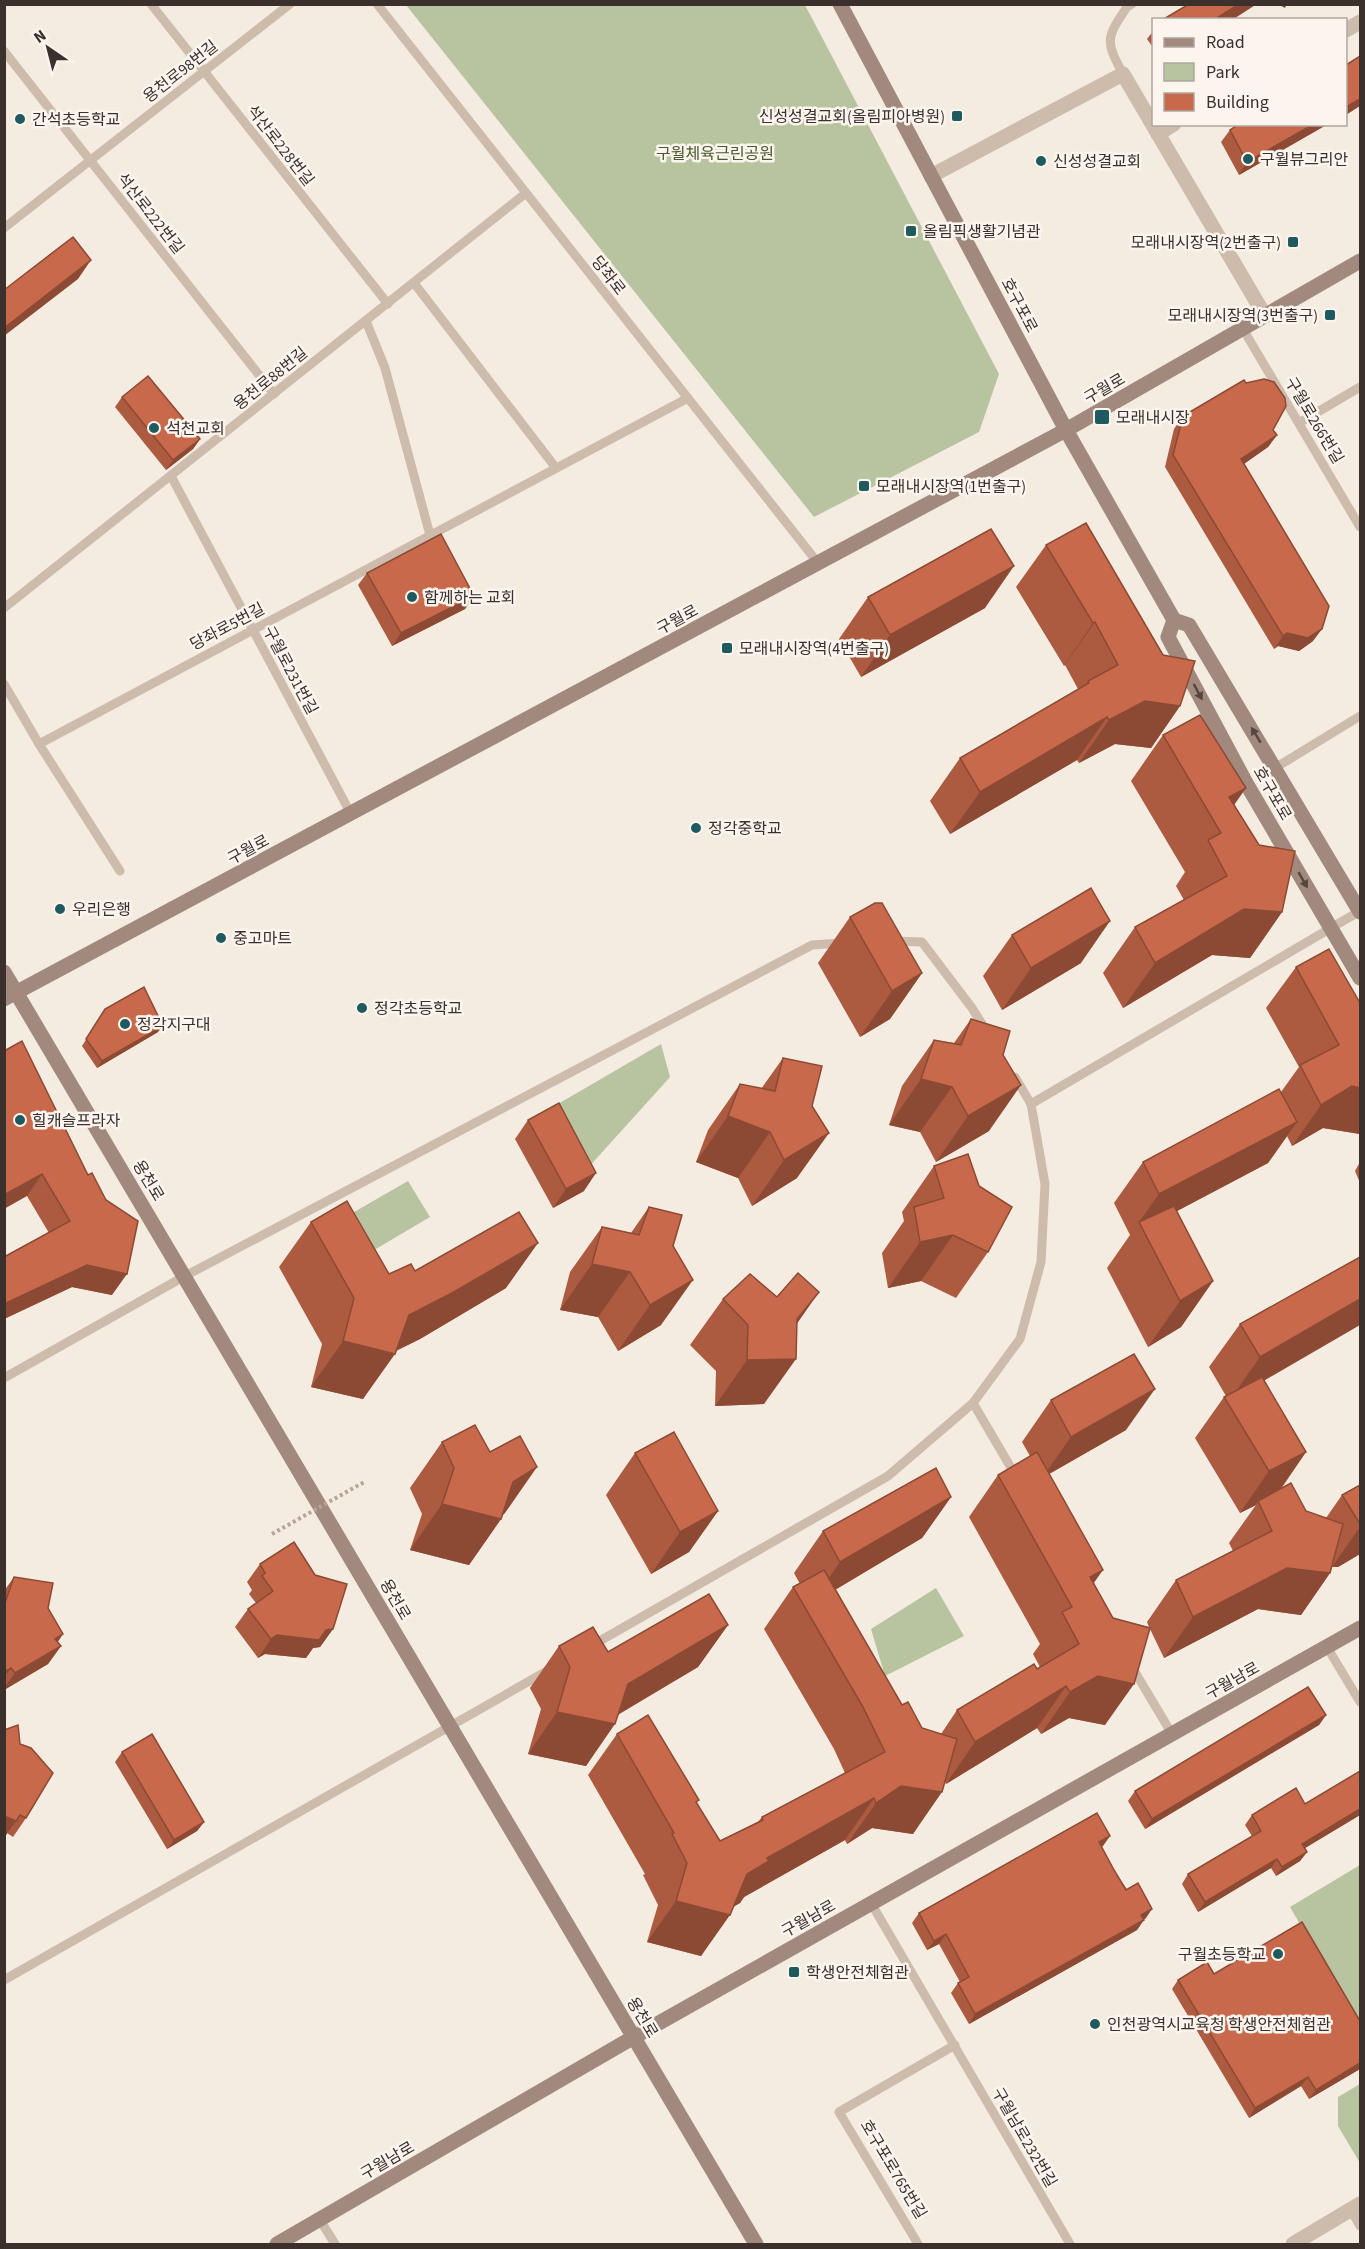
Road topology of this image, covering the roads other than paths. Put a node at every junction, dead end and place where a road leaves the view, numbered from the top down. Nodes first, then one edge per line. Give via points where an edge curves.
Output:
1 (151, 4) edge
2 (290, 4) edge
3 (377, 4) edge
4 (840, 4) edge
5 (1132, 4) edge
6 (4, 51) edge
7 (204, 72) junction
8 (1123, 74) junction
9 (1152, 124) edge
10 (1153, 126) edge
11 (1171, 126) edge
12 (1158, 134) junction
13 (91, 161) junction
14 (931, 176) junction
15 (526, 193) junction
16 (4, 228) edge
17 (1360, 261) edge
18 (414, 283) junction
19 (388, 304) junction
20 (1265, 316) junction
21 (366, 321) junction
22 (1243, 329) junction
23 (1360, 387) edge
24 (274, 394) junction
25 (688, 398) junction
26 (1299, 423) junction
27 (1066, 430) junction
28 (556, 468) junction
29 (171, 476) junction
30 (1360, 526) edge
31 (430, 535) junction
32 (819, 563) junction
33 (4, 608) edge
34 (1174, 620) junction
35 (253, 630) junction
36 (4, 684) edge
37 (1360, 716) edge
38 (39, 744) junction
39 (1275, 768) junction
40 (351, 814) junction
41 (120, 871) dead end
42 (1360, 912) edge
43 (1330, 927) junction
44 (882, 940) edge
45 (852, 942) dead end
46 (4, 972) edge
47 (1360, 978) edge
48 (10, 996) edge
49 (990, 1037) edge
50 (1008, 1065) edge
51 (1031, 1104) junction
52 (185, 1276) junction
53 (4, 1378) edge
54 (973, 1403) junction
55 (1020, 1482) edge
56 (1360, 1628) edge
57 (1327, 1647) junction
58 (583, 1651) edge
59 (1126, 1657) edge
60 (552, 1668) dead end
61 (1360, 1702) edge
62 (451, 1726) junction
63 (1172, 1734) junction
64 (871, 1903) junction
65 (4, 1980) edge
66 (634, 2037) junction
67 (955, 2045) junction
68 (1356, 2206) edge
69 (320, 2220) junction
70 (1360, 2226) edge
71 (277, 2244) edge
72 (335, 2244) edge
73 (756, 2244) edge
74 (918, 2244) edge
75 (1070, 2244) edge
76 (1293, 2244) edge

1 - 7 lane, 석산로228번길
2 - 7 lane, 용천로98번길
3 - 15 lane, 당좌로
4 - 14 main road, 호구포로
5 - 8 lane via 1111,31 1110,50
6 - 13 lane, 석산로222번길
7 - 13 lane, 용천로98번길
7 - 19 lane, 석산로228번길
8 - 9 street
8 - 14 street
10 - 12 street
11 - 12 street
12 - 20 street
13 - 16 lane, 용천로98번길
13 - 24 lane, 석산로222번길
14 - 27 main road, 호구포로
15 - 18 lane, 용천로88번길
15 - 25 lane, 당좌로
17 - 20 main road, 구월로
18 - 19 lane, 용천로88번길
18 - 28 lane
19 - 21 lane, 용천로88번길
20 - 22 main road, 구월로
21 - 24 lane, 용천로88번길
21 - 31 lane via 385,368
22 - 26 lane, 구월로266번길
22 - 27 main road, 구월로
23 - 26 lane
24 - 29 lane, 용천로88번길
25 - 28 lane, 당좌로5번길
25 - 32 lane, 당좌로
26 - 30 lane, 구월로266번길
27 - 32 main road, 구월로
27 - 34 main road, 호구포로
28 - 31 lane, 당좌로5번길
29 - 33 lane, 용천로88번길
29 - 35 lane, 구월로231번길
31 - 35 lane, 당좌로5번길
32 - 40 main road, 구월로
39 -> 34 main road, 호구포로 via 1189,625
34 -> 43 main road, 호구포로 via 1168,637 1246,783
35 - 38 lane, 당좌로5번길
35 - 40 lane, 구월로231번길
36 - 38 lane
37 - 39 lane
38 - 41 lane
39 - 42 main road, 호구포로
40 - 48 main road, 구월로
42 - 43 lane
43 - 47 main road, 호구포로
43 - 51 lane
44 - 49 lane via 922,942
45 - 52 lane via 812,945
46 - 48 main road, 용천로
48 - 52 main road, 용천로
50 - 51 lane
51 - 54 lane via 1045,1184 1041,1262 1020,1339
52 - 53 lane
52 - 62 main road, 용천로
54 - 55 lane
54 - 58 lane via 888,1476
56 - 57 main road, 구월남로
57 - 61 lane
57 - 63 main road, 구월남로
59 - 63 lane
60 - 62 lane
62 - 65 lane
62 - 66 main road, 용천로
63 - 64 main road, 구월남로
64 - 66 main road, 구월남로
64 - 67 lane, 구월남로232번길
66 - 69 main road, 구월남로
66 - 73 main road, 용천로
67 - 74 lane, 호구포로765번길 via 839,2112
67 - 75 lane, 구월남로232번길
68 - 70 lane
68 - 76 street
69 - 71 main road, 구월남로
69 - 72 lane

